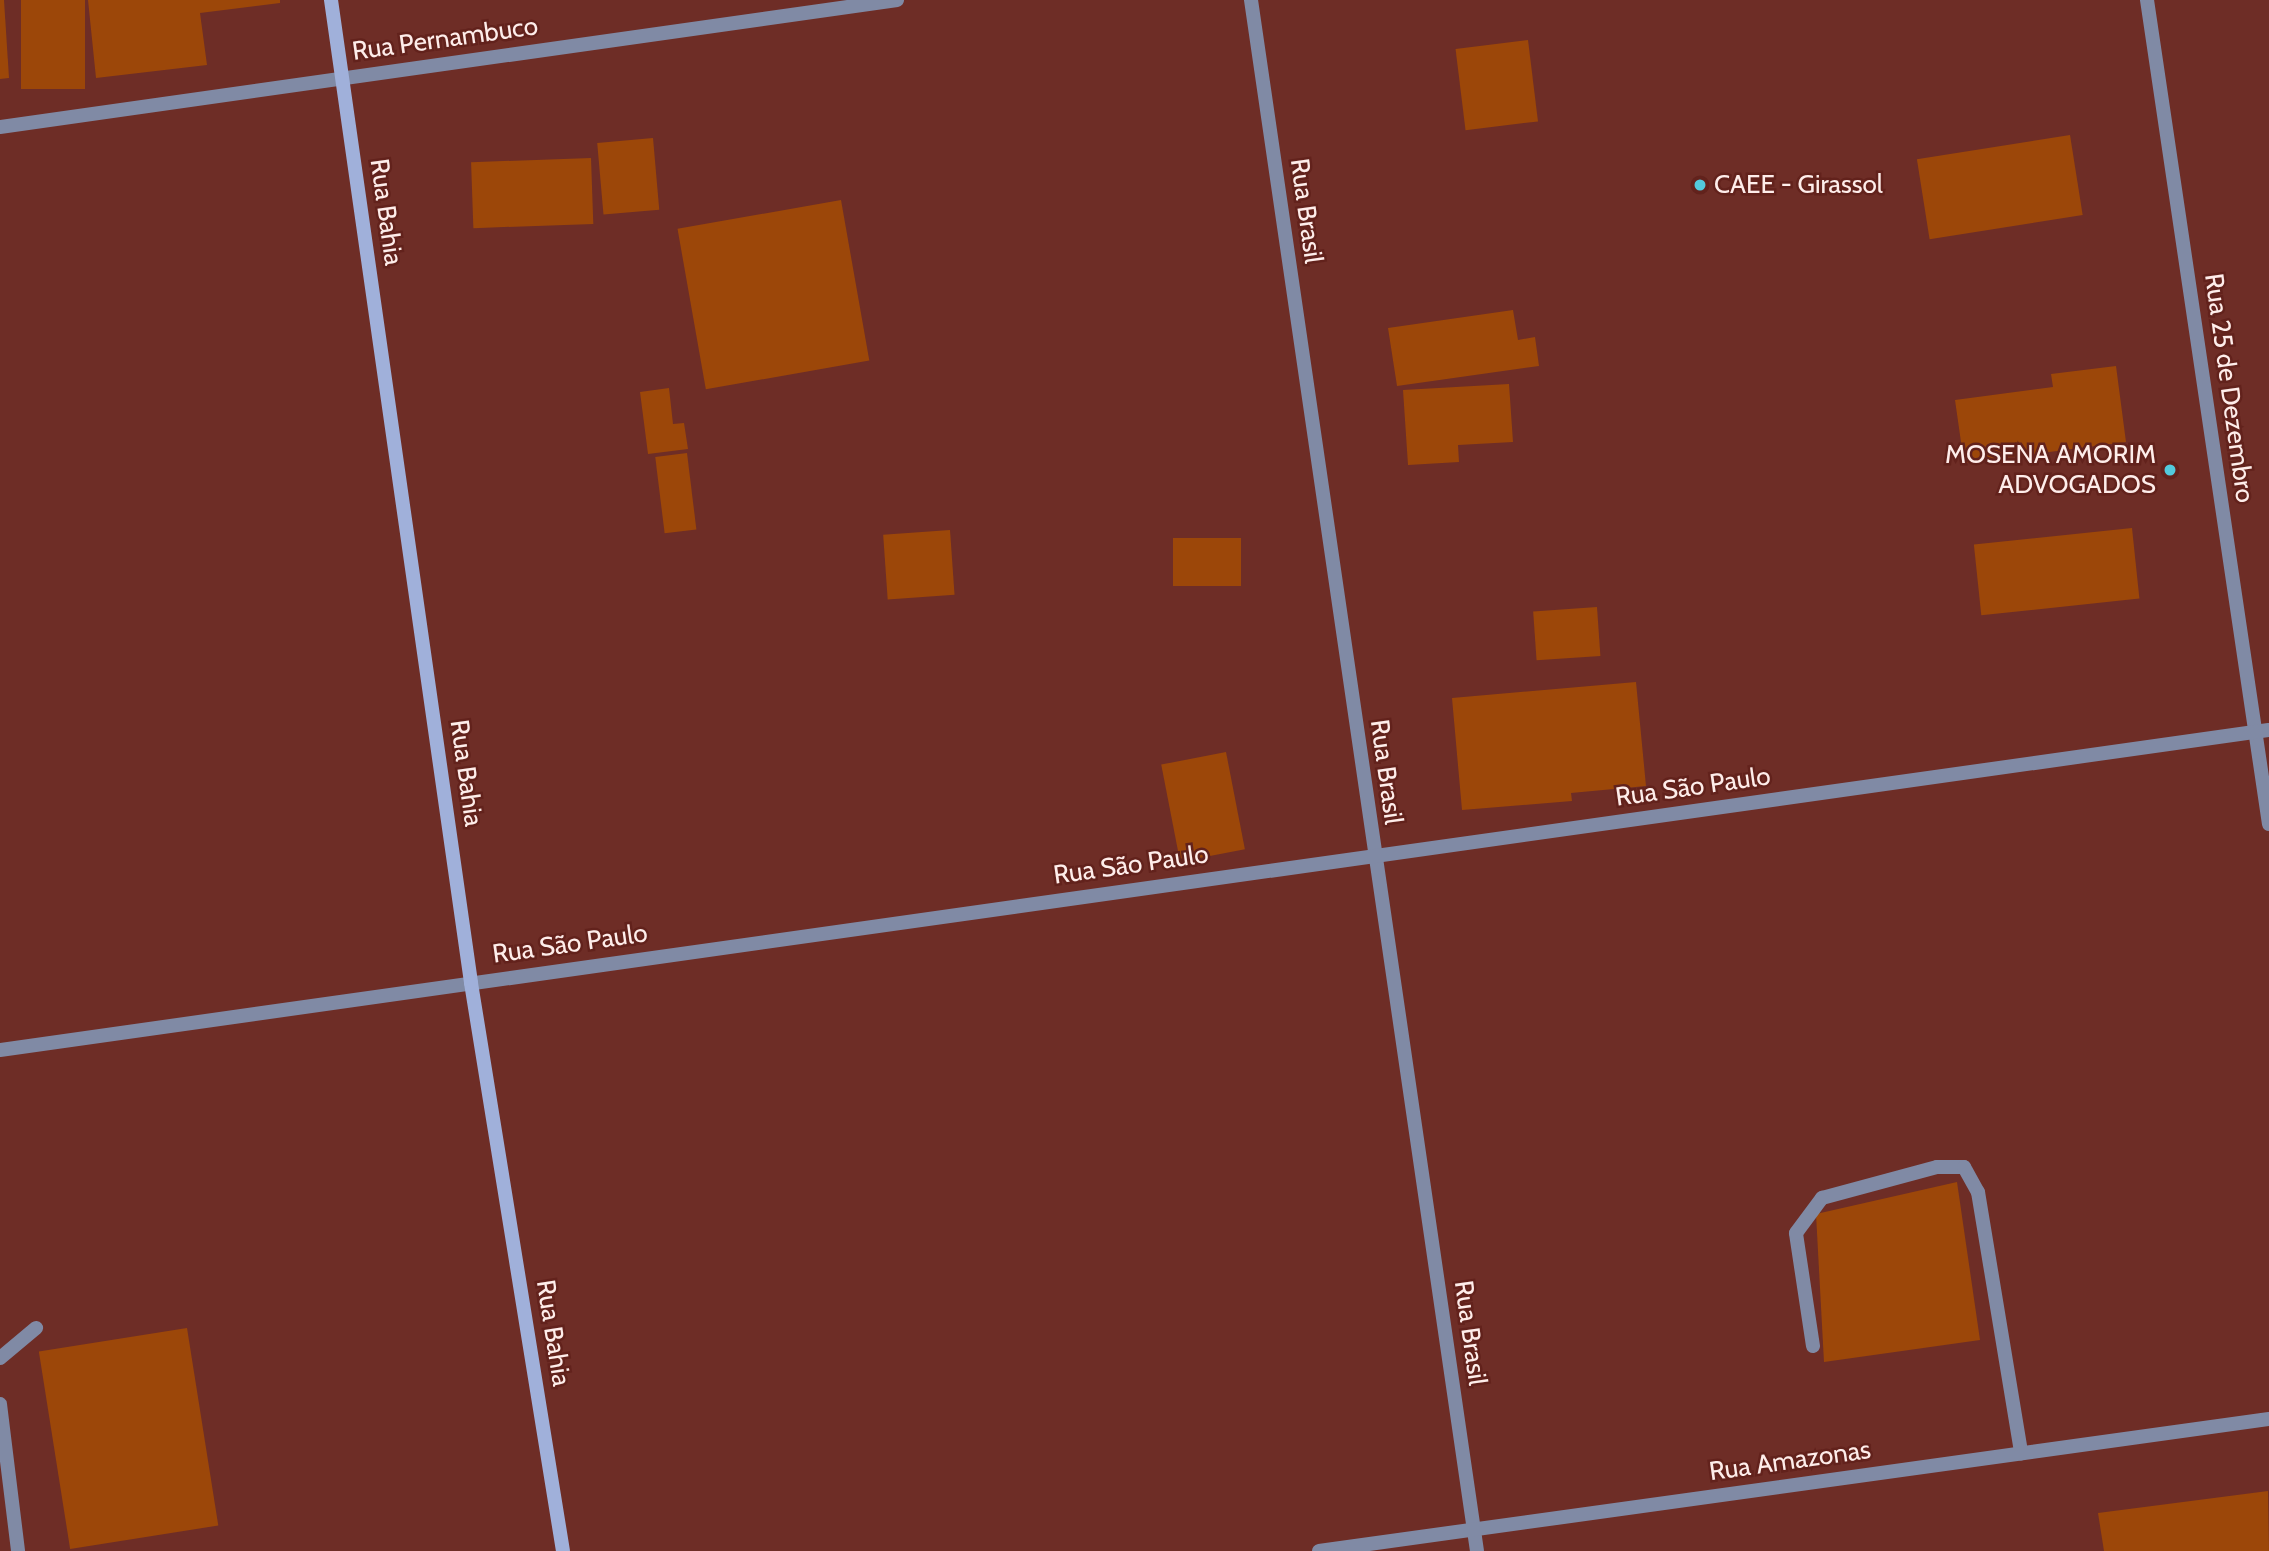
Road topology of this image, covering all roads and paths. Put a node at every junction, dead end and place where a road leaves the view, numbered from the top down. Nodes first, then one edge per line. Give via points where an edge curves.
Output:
1 (331, 0) edge
2 (897, 0) edge
3 (1251, 0) edge
4 (2147, 0) edge
5 (342, 78) junction
6 (0, 127) edge
7 (2262, 731) edge
8 (2269, 824) edge
9 (1374, 856) junction
10 (471, 983) junction
11 (0, 1050) edge
12 (36, 1328) dead end
13 (1812, 1346) dead end
14 (0, 1358) edge
15 (0, 1405) edge
16 (2269, 1419) edge
17 (2021, 1453) junction
18 (1474, 1530) junction
19 (18, 1551) edge
20 (564, 1551) edge
21 (1319, 1551) edge
22 (1478, 1551) edge

1 - 5 main road, Rua Bahia
2 - 5 street, Rua Pernambuco
3 - 9 street, Rua Brasil
4 - 7 street, Rua 25 de Dezembro
5 - 6 street, Rua Pernambuco
5 - 10 main road, Rua Bahia
7 - 8 street, Rua 25 de Dezembro
7 - 9 street, Rua São Paulo
9 - 10 street, Rua São Paulo
9 - 18 street, Rua Brasil
10 - 11 street, Rua São Paulo
10 - 20 main road, Rua Bahia
12 - 14 street
13 - 17 street via 1796,1233 1822,1198 1937,1167 1964,1167 1978,1192
15 - 19 street
16 - 17 street, Rua Amazonas
17 - 18 street, Rua Amazonas
18 - 21 street, Rua Amazonas
18 - 22 street, Rua Brasil

